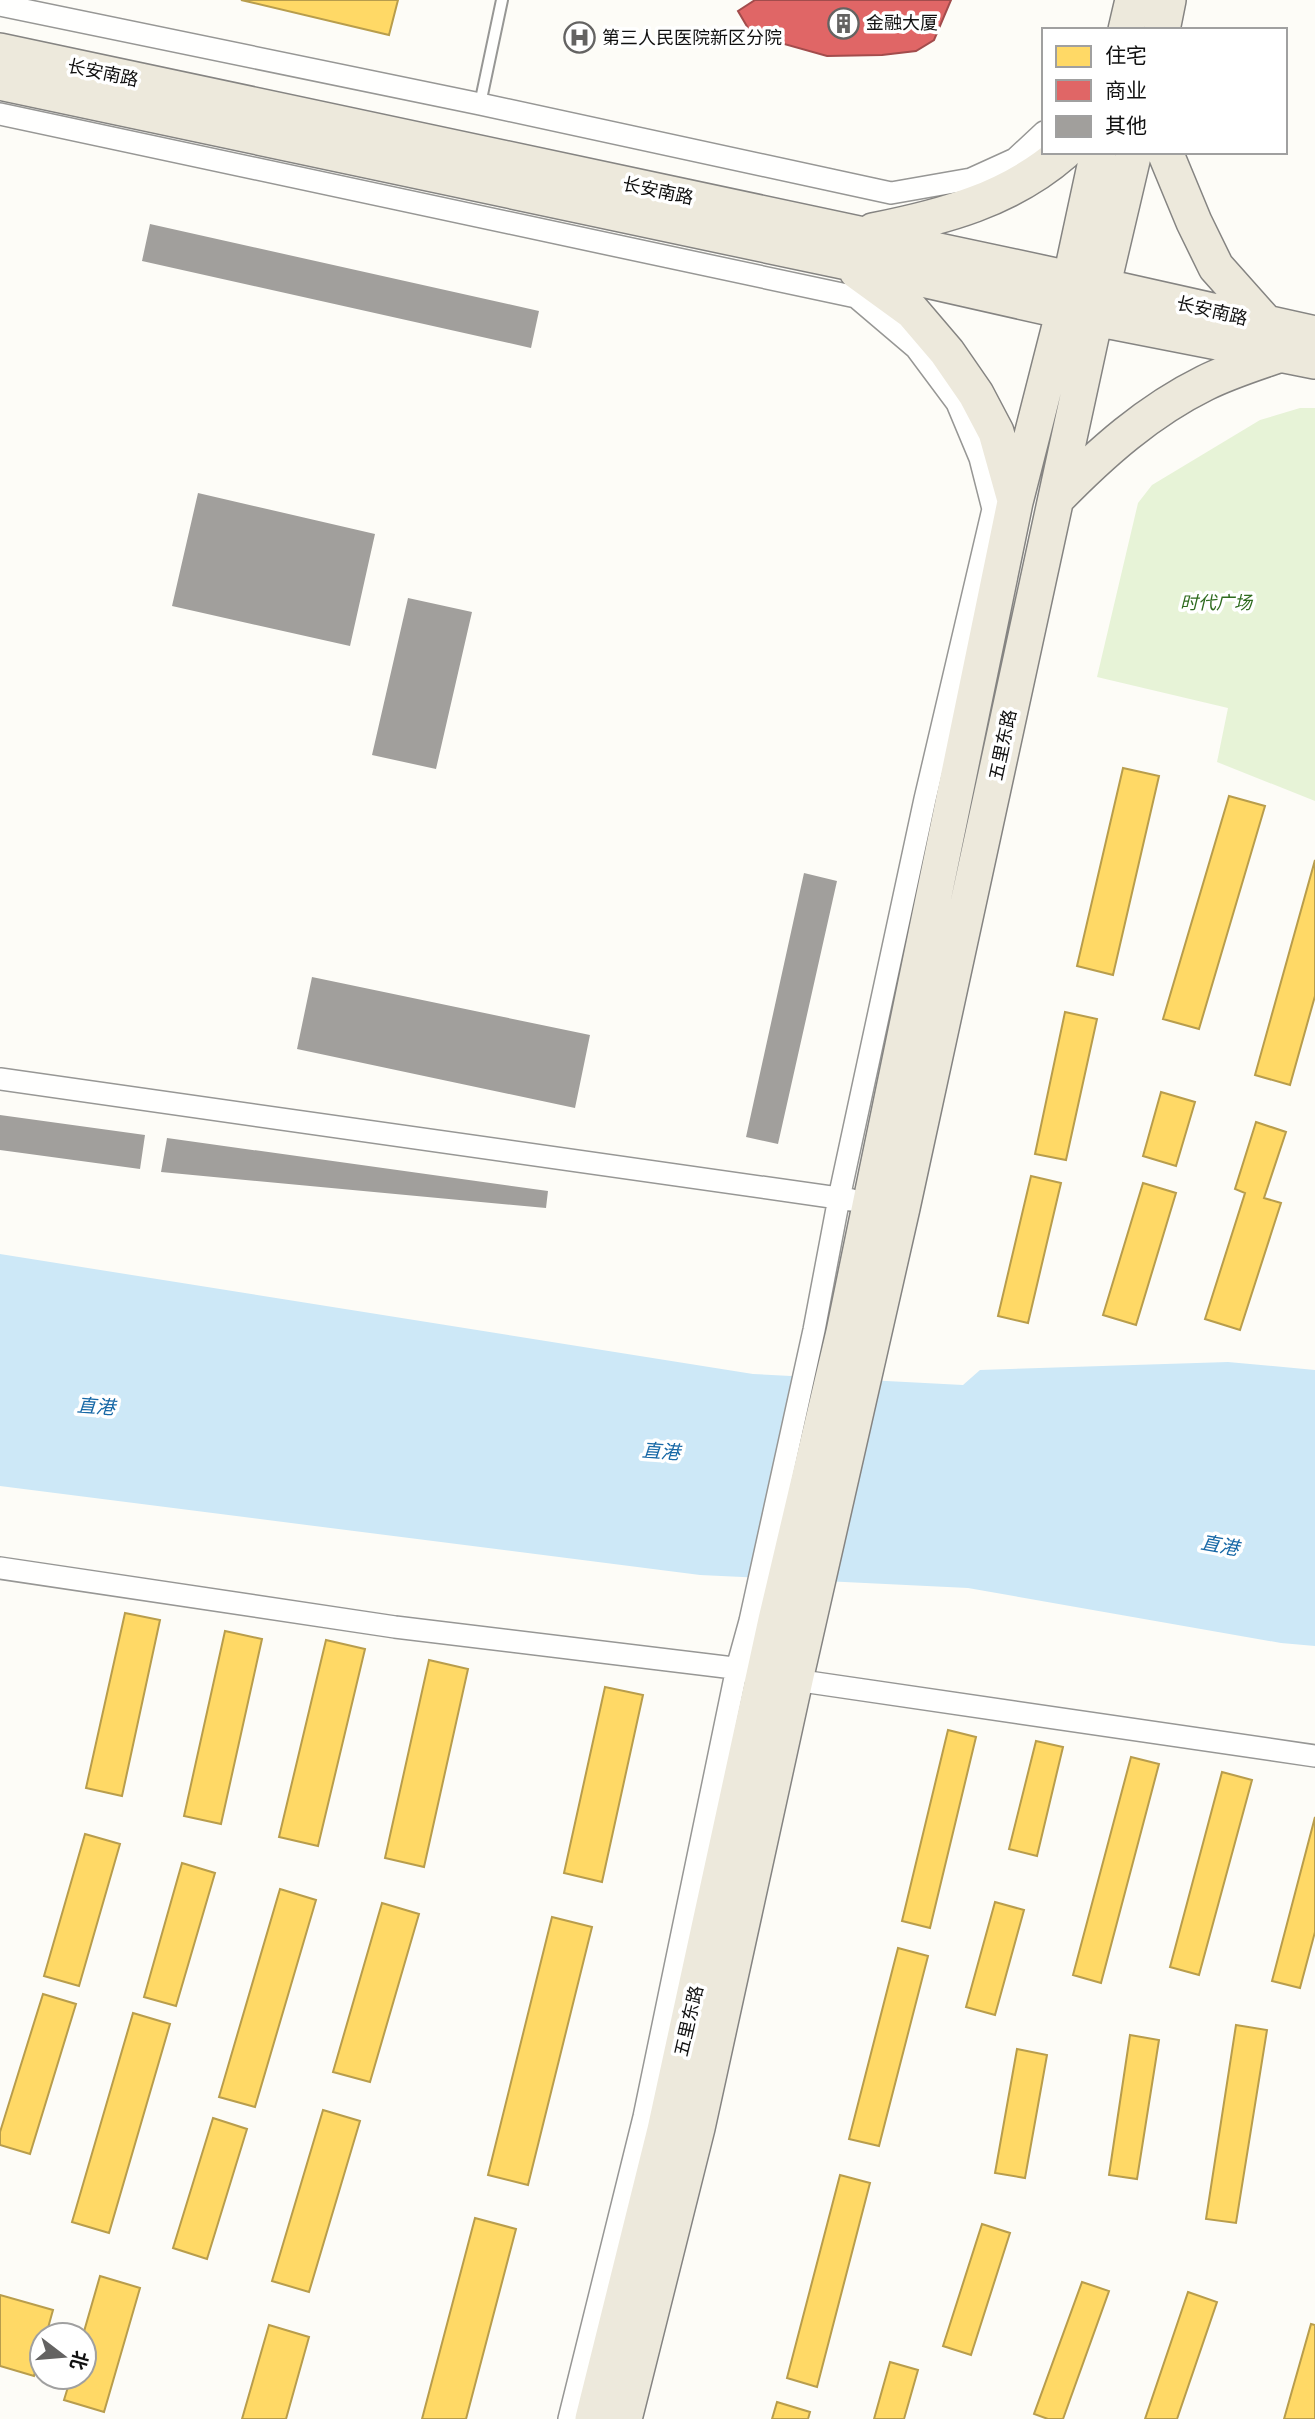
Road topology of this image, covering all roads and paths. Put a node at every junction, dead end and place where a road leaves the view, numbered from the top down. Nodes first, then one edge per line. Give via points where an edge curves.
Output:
1 (502, 0) edge
2 (1120, 0) edge
3 (1133, 0) edge
4 (1168, 0) edge
5 (0, 5) edge
6 (1113, 28) edge
7 (1126, 28) edge
8 (1162, 28) edge
9 (0, 51) edge
10 (0, 82) edge
11 (480, 104) junction
12 (0, 114) edge
13 (1042, 134) edge
14 (1061, 154) edge
15 (1098, 154) edge
16 (1133, 154) edge
17 (1166, 154) edge
18 (850, 248) junction
19 (1083, 298) junction
20 (1266, 323) junction
21 (1315, 334) edge
22 (1281, 354) junction
23 (1315, 361) edge
24 (1057, 498) junction
25 (1015, 502) junction
26 (0, 1079) edge
27 (871, 1203) junction
28 (0, 1568) edge
29 (766, 1674) junction
30 (1315, 1756) edge
31 (569, 2419) edge
32 (593, 2419) edge
33 (624, 2419) edge

1 - 11 lane
2 - 6 street
3 - 7 main road
4 - 8 main road
5 - 11 street
9 - 18 main road, 长安南路
10 - 18 main road, 长安南路
11 - 13 street via 891,193 971,179 1015,159
12 - 27 street via 856,297 916,348 957,403 980,458 993,509 925,799
14 - 18 main road via 996,198
15 - 19 main road, 五里东路
16 - 19 main road, 五里东路
17 - 20 main road via 1216,267
18 - 19 main road, 长安南路
18 - 25 main road via 912,311 975,394 996,432
19 - 20 main road, 长安南路
19 - 22 main road, 长安南路
19 - 24 main road, 五里东路
19 - 25 main road, 五里东路
20 - 21 main road, 长安南路
22 - 23 main road, 长安南路
22 - 24 main road via 1206,382 1172,402 1132,428
24 - 27 main road, 五里东路
25 - 27 main road, 五里东路
26 - 27 street
27 - 29 main road, 五里东路
28 - 29 street via 396,1627
29 - 30 street
29 - 31 street via 644,2117
29 - 32 main road, 五里东路 via 668,2116
29 - 33 main road, 五里东路 via 697,2128

